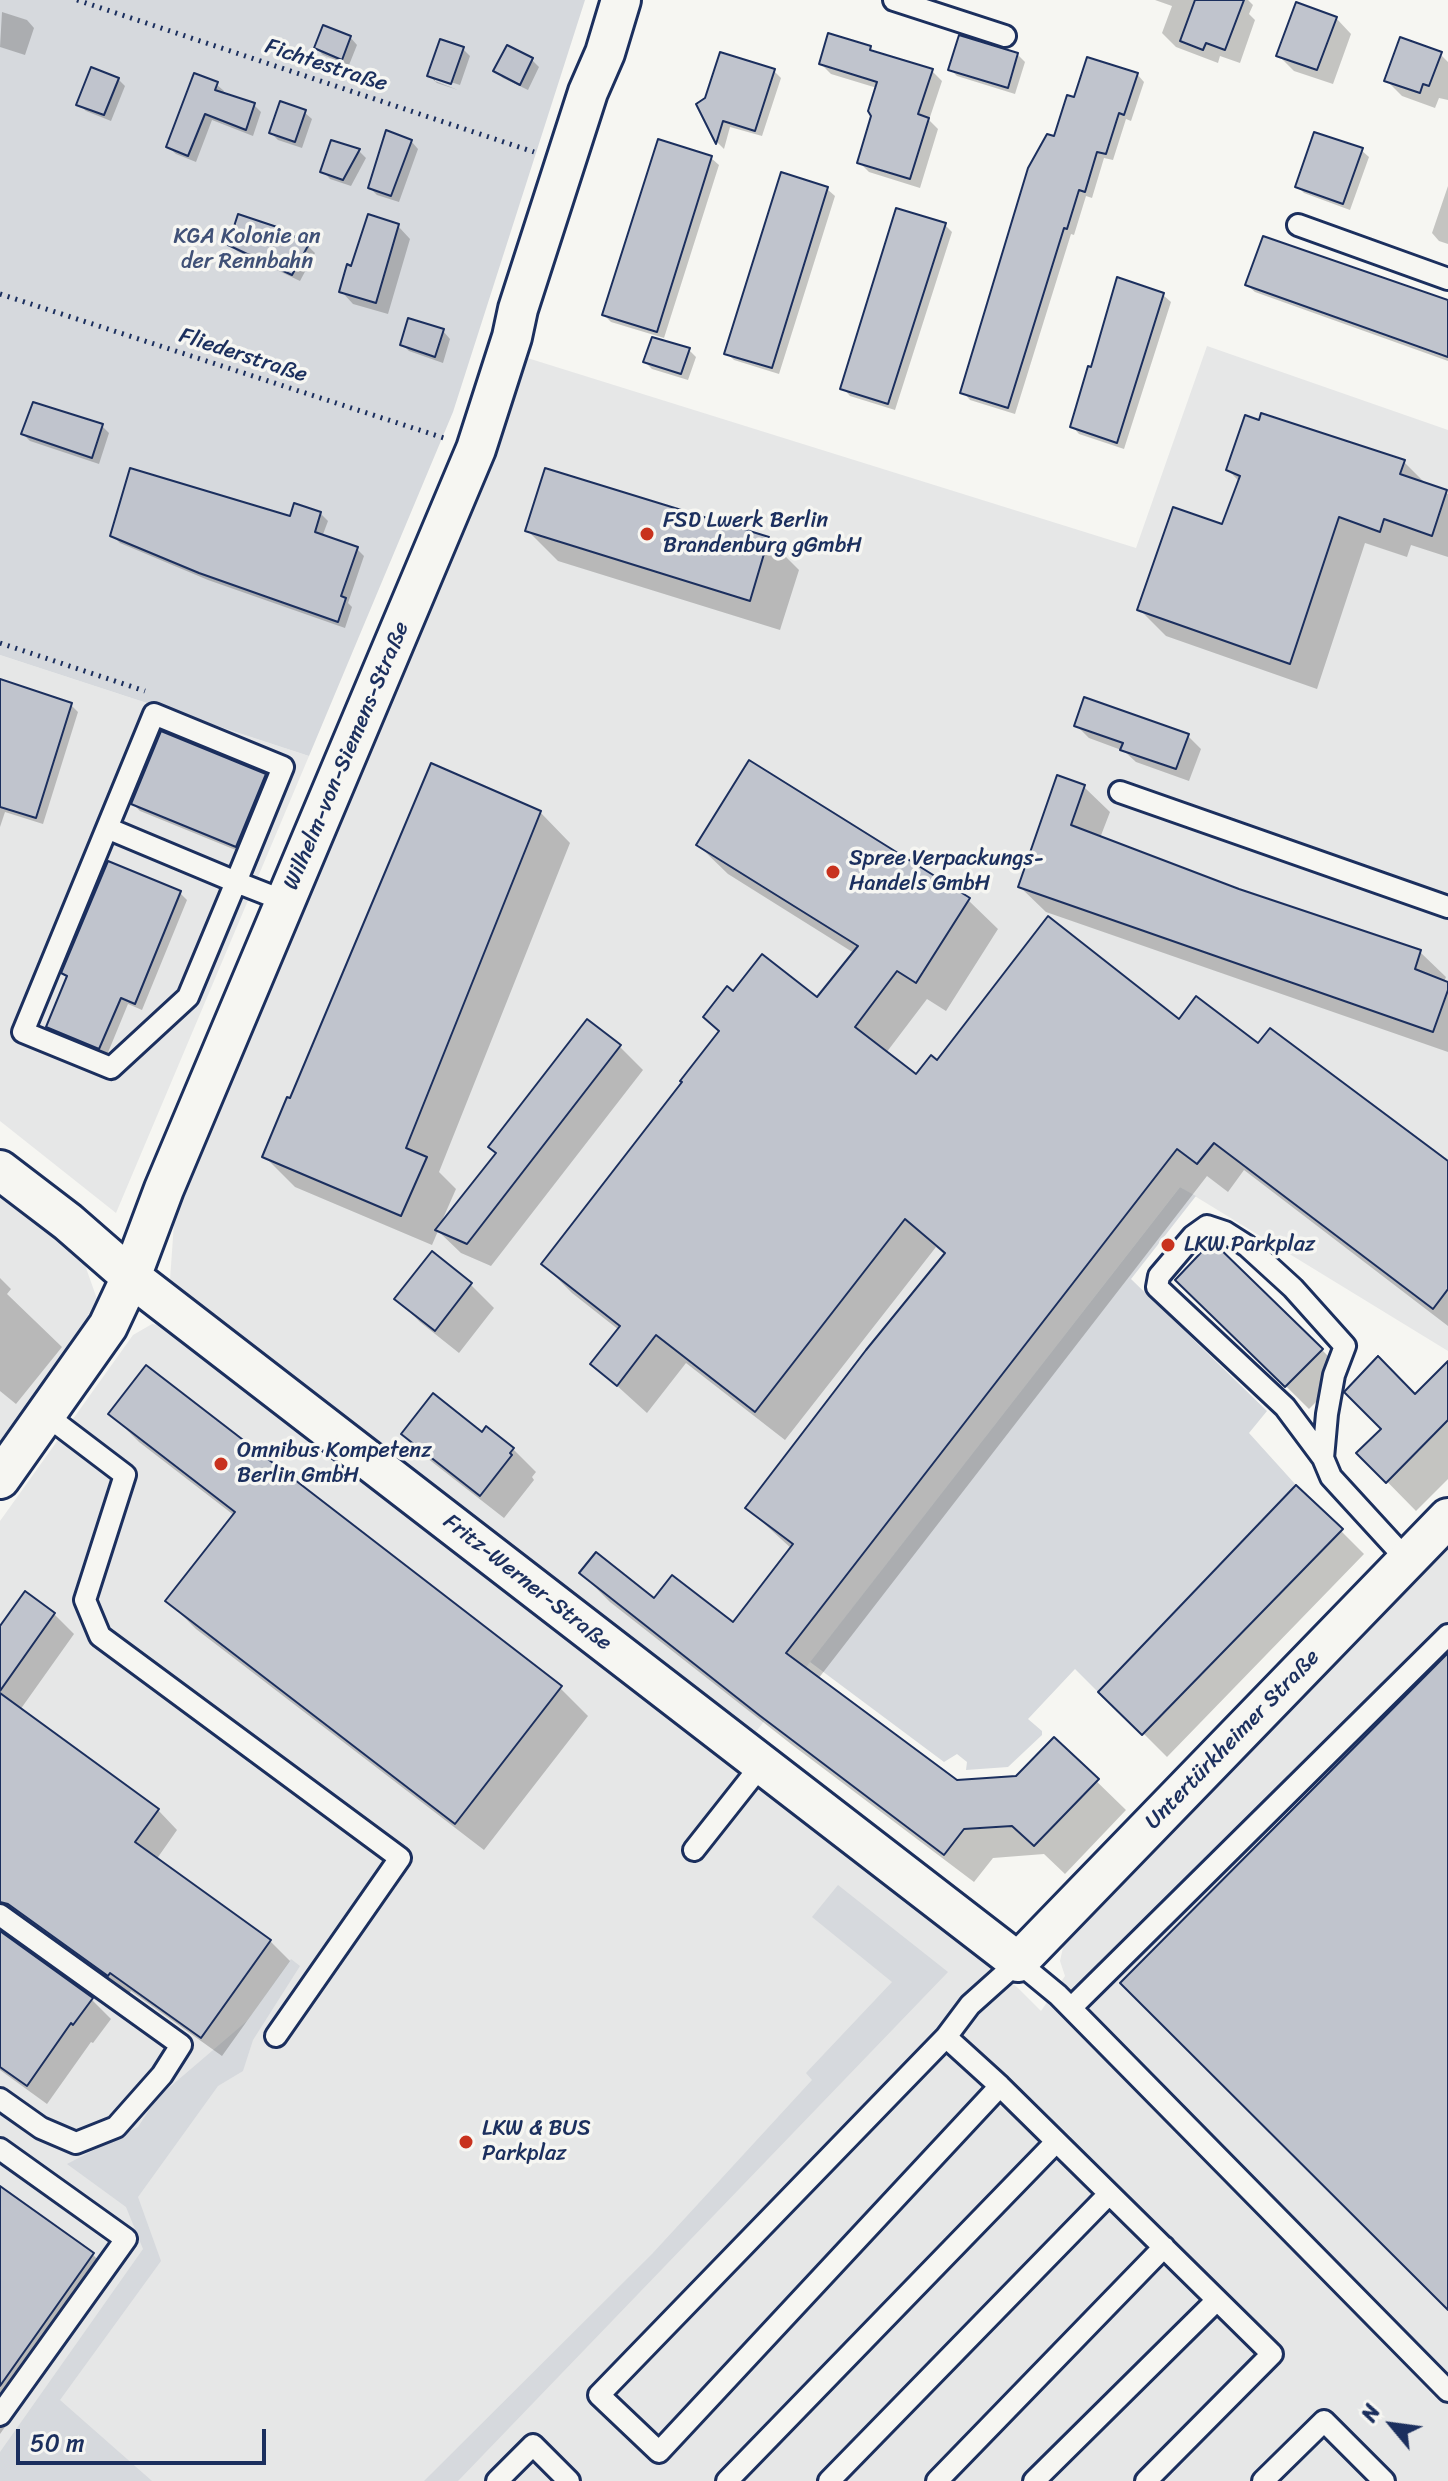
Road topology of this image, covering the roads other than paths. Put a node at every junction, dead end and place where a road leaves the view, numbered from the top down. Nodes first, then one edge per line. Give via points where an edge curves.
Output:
1 (621, 0) edge
2 (894, 0) edge
3 (1005, 36) dead end
4 (1298, 225) dead end
5 (1448, 279) edge
6 (1120, 792) dead end
7 (107, 828) junction
8 (236, 882) junction
9 (287, 902) junction
10 (1448, 907) edge
11 (0, 1170) edge
12 (131, 1277) junction
13 (46, 1415) junction
14 (1323, 1458) junction
15 (0, 1479) edge
16 (1448, 1518) edge
17 (1407, 1560) junction
18 (1448, 1635) edge
19 (762, 1764) junction
20 (694, 1850) dead end
21 (0, 1915) edge
22 (1018, 1962) junction
23 (1071, 2008) junction
24 (276, 2036) dead end
25 (946, 2037) junction
26 (1000, 2086) junction
27 (0, 2099) edge
28 (1056, 2142) junction
29 (0, 2149) edge
30 (1109, 2194) junction
31 (1164, 2247) junction
32 (1217, 2300) junction
33 (1448, 2391) edge
34 (0, 2415) edge
35 (497, 2481) edge
36 (569, 2481) edge
37 (727, 2481) edge
38 (829, 2481) edge
39 (937, 2481) edge
40 (1034, 2481) edge
41 (1146, 2481) edge
42 (1263, 2481) edge
43 (1384, 2481) edge

1 - 9 street, Wilhelm-von-Siemens-Straße via 476,449
2 - 3 lane
4 - 5 lane
6 - 10 lane
7 - 8 lane
7 - 8 lane via 154,714 283,767
7 - 8 lane via 23,1032 111,1068 188,997
8 - 9 lane
9 - 12 street, Wilhelm-von-Siemens-Straße
11 - 12 street, Fritz-Werner-Straße
12 - 13 street, Wilhelm-von-Siemens-Straße via 108,1326
12 - 19 street, Fritz-Werner-Straße
13 - 15 street, Wilhelm-von-Siemens-Straße
13 - 24 lane via 125,1475 85,1600 100,1636 400,1858
14 - 14 lane via 1332,1388 1345,1346 1247,1246 1207,1226 1159,1276 1157,1287 1285,1407
14 - 17 lane via 1331,1477
16 - 17 street, Untertürkheimer Straße
17 - 22 street, Untertürkheimer Straße
18 - 23 lane
19 - 20 lane
19 - 22 street, Fritz-Werner-Straße
21 - 27 lane via 181,2045 116,2127 76,2143 41,2128
22 - 23 lane
22 - 25 lane via 970,2005
23 - 33 lane
25 - 26 lane
25 - 26 lane via 599,2395 659,2452
26 - 28 lane
28 - 30 lane
28 - 37 lane
29 - 34 lane via 126,2239
30 - 31 lane
30 - 38 lane
31 - 32 lane
31 - 39 lane
32 - 40 lane
32 - 41 lane via 1272,2354
35 - 36 lane via 533,2445
42 - 43 lane via 1324,2421

